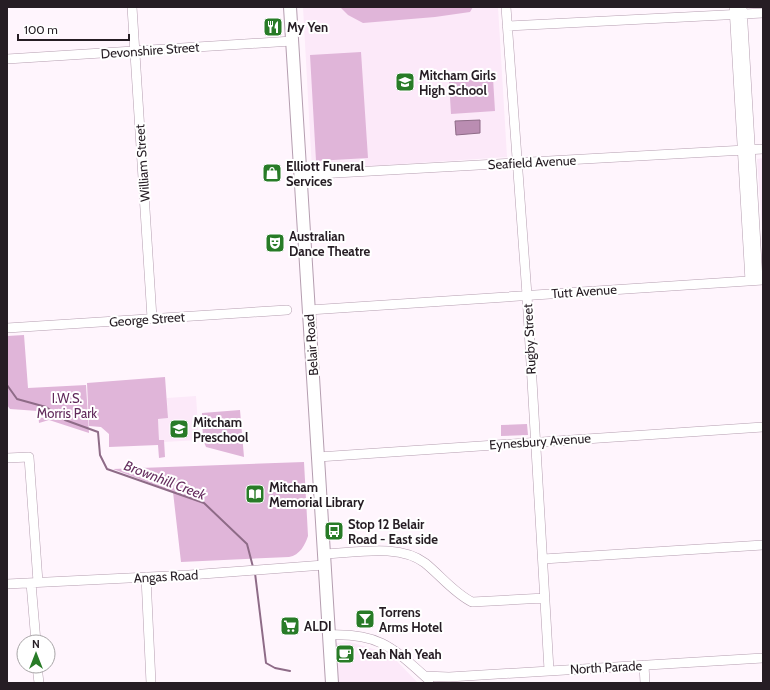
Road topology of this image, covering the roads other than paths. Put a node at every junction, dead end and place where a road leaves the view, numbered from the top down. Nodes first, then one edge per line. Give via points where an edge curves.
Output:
1 (132, 7) edge
2 (290, 7) edge
3 (506, 7) edge
4 (738, 11) edge
5 (763, 12) edge
6 (507, 26) junction
7 (292, 41) junction
8 (135, 52) junction
9 (7, 59) edge
10 (763, 149) edge
11 (746, 150) junction
12 (517, 162) junction
13 (300, 175) junction
14 (757, 280) edge
15 (527, 295) junction
16 (287, 310) dead end
17 (309, 310) junction
18 (152, 318) junction
19 (7, 328) edge
20 (763, 427) edge
21 (536, 441) junction
22 (318, 457) junction
23 (7, 458) edge
24 (763, 545) edge
25 (324, 559) junction
26 (543, 559) junction
27 (146, 577) junction
28 (35, 582) junction
29 (7, 584) edge
30 (545, 598) junction
31 (36, 634) edge
32 (329, 635) junction
33 (763, 658) edge
34 (644, 665) junction
35 (549, 670) junction
36 (425, 676) junction
37 (446, 680) edge
38 (151, 683) edge
39 (332, 683) edge
40 (432, 683) edge
41 (645, 683) edge

1 - 8 street, William Street
2 - 7 main road, Belair Road
3 - 6 street, Rugby Street
4 - 5 street
4 - 6 street
4 - 11 street
6 - 12 street, Rugby Street
7 - 8 street, Devonshire Street
7 - 13 main road, Belair Road
8 - 9 street, Devonshire Street
8 - 18 street, William Street
10 - 11 street, Seafield Avenue
11 - 12 street, Seafield Avenue
11 - 14 street
12 - 13 street, Seafield Avenue
12 - 15 street, Rugby Street
13 - 17 main road, Belair Road
14 - 15 street, Tutt Avenue
15 - 17 street, Tutt Avenue
15 - 21 street, Rugby Street
16 - 18 street, George Street
17 - 22 main road, Belair Road
18 - 19 street, George Street
20 - 21 street, Eynesbury Avenue
21 - 22 street, Eynesbury Avenue
21 - 26 street, Rugby Street
22 - 25 main road, Belair Road
23 - 28 street via 29,457
24 - 26 street
25 - 27 street, Angas Road via 264,570
25 - 30 street, Angas Road via 340,553 394,551 411,555 424,562 462,597 472,602
25 - 32 main road, Belair Road
26 - 30 street, Rugby Street
27 - 28 street, Angas Road
27 - 38 street
28 - 29 street, Angas Road
28 - 31 street
30 - 35 street, Rugby Street
32 - 36 street via 356,635 381,642
32 - 39 main road, Belair Road
33 - 34 street, North Parade
34 - 35 street, North Parade
34 - 41 street
35 - 37 street, North Parade
36 - 37 street, North Parade
36 - 40 street

